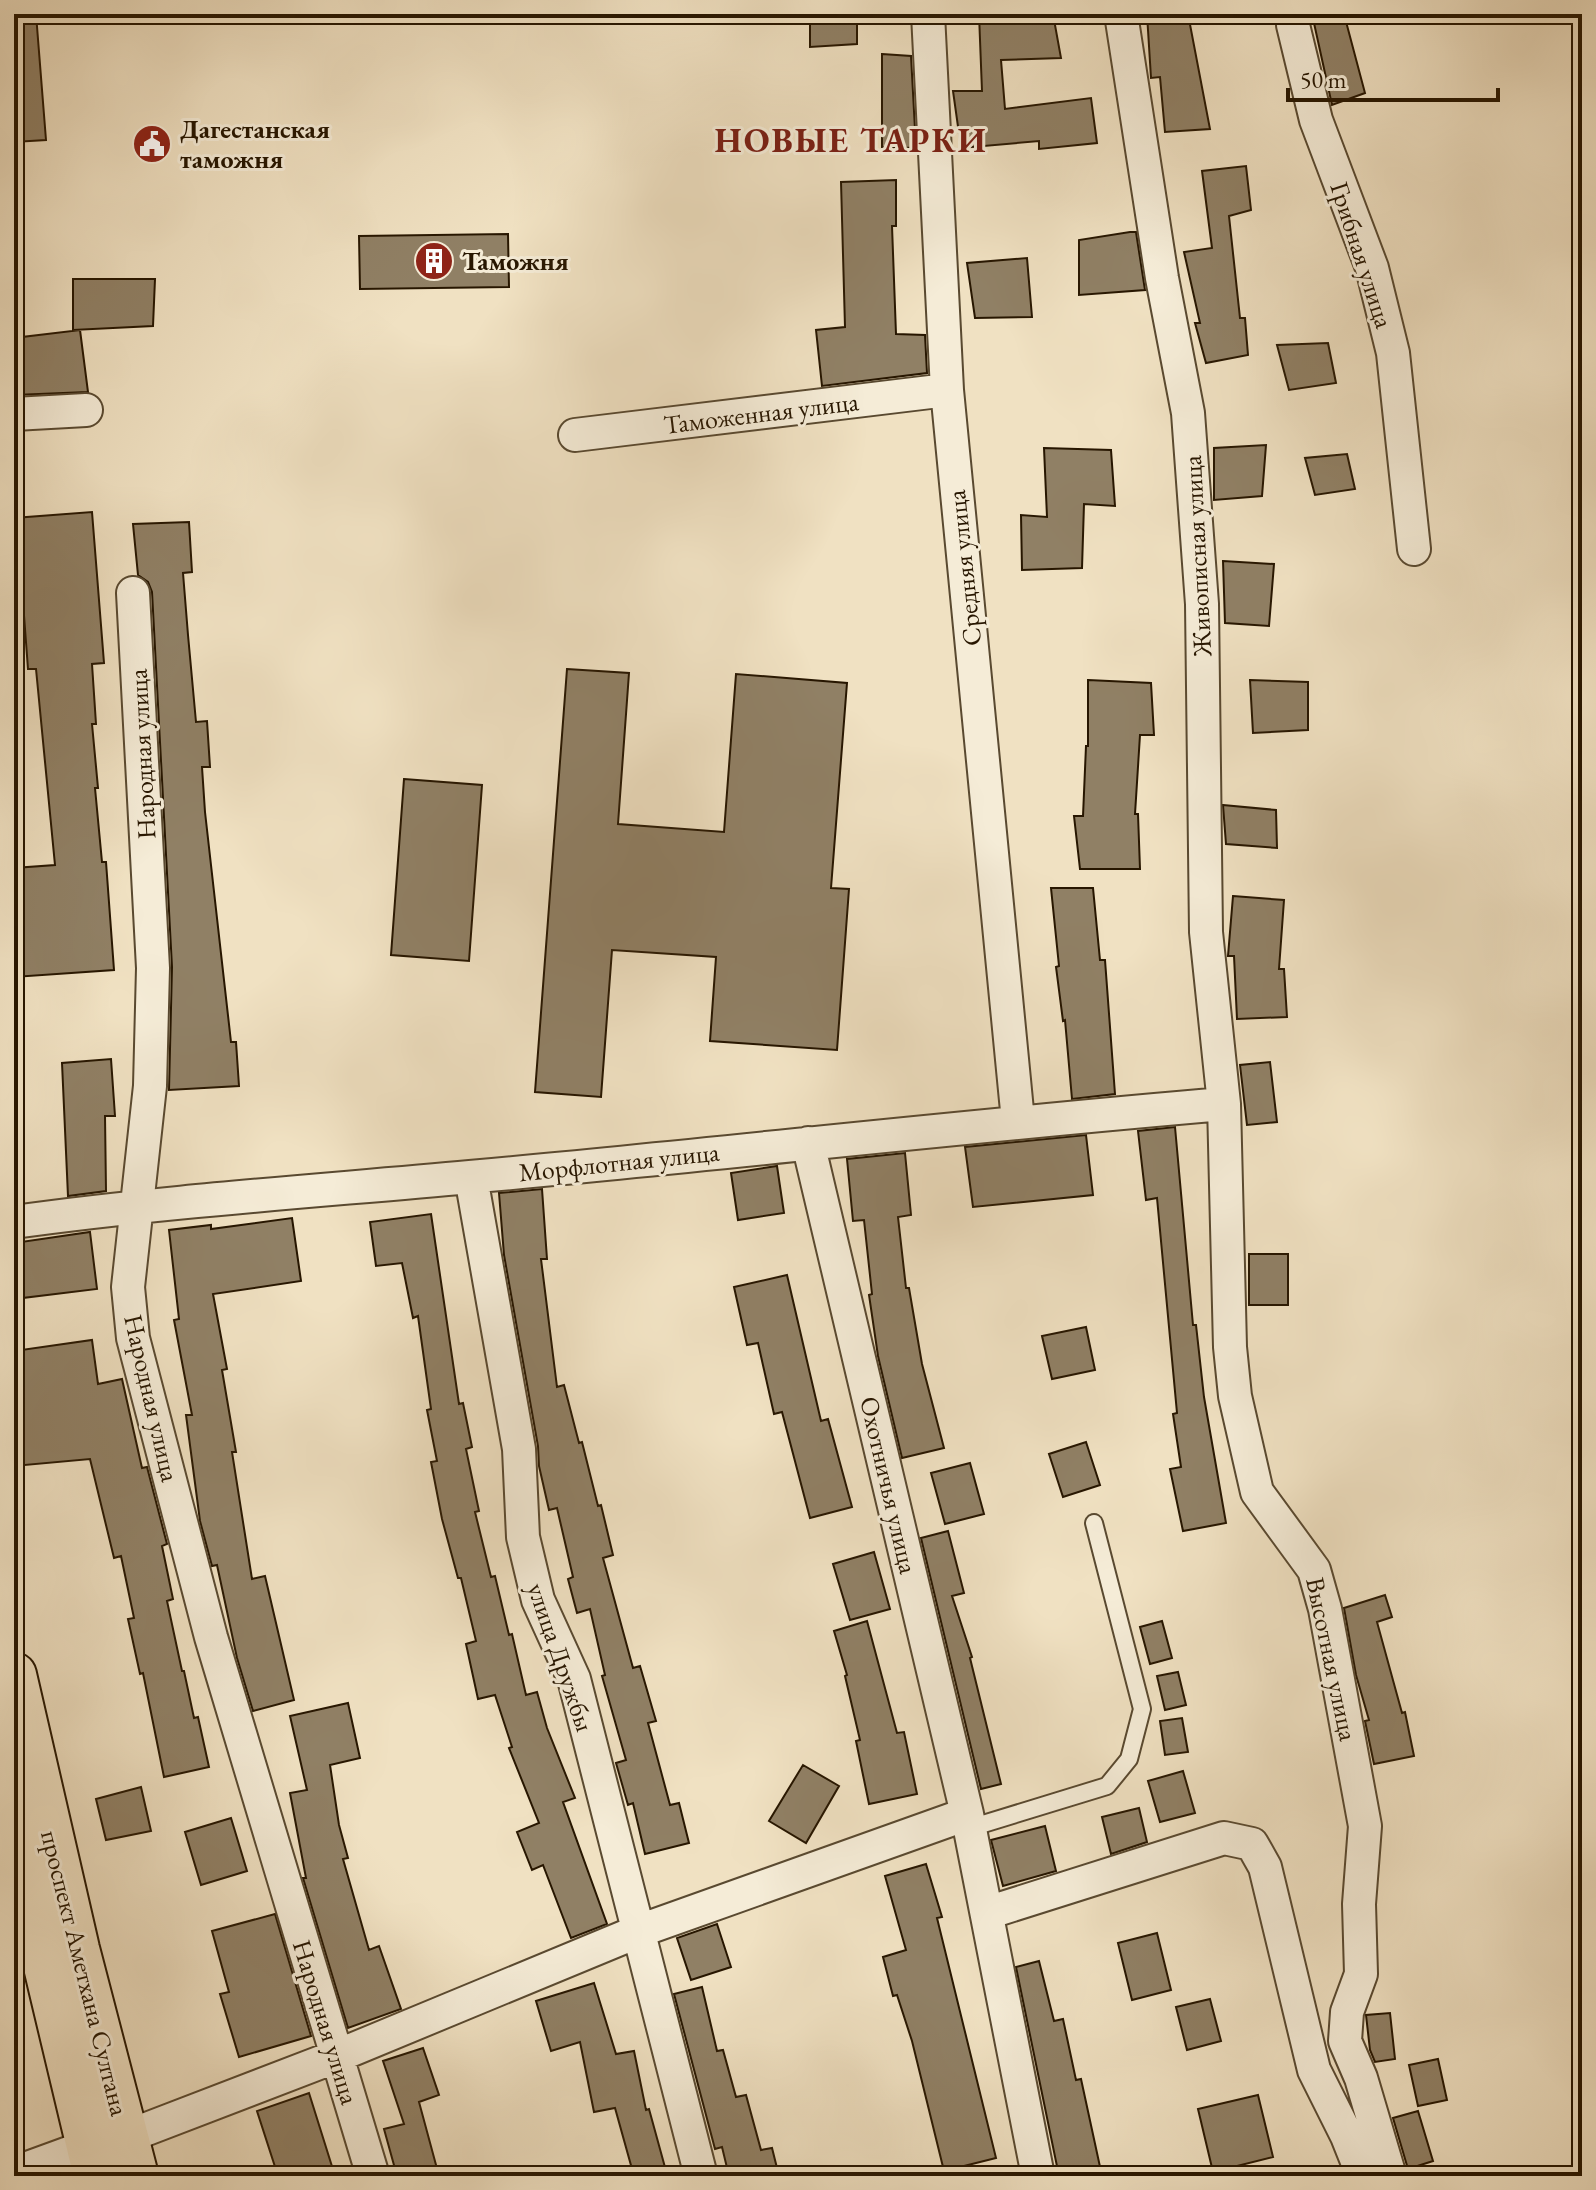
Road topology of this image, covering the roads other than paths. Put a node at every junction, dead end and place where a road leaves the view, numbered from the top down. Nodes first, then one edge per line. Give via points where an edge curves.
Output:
1 (928, 14) edge
2 (1121, 14) edge
3 (1293, 14) edge
4 (947, 390) junction
5 (86, 410) dead end
6 (14, 414) edge
7 (575, 435) dead end
8 (1414, 549) dead end
9 (133, 593) dead end
10 (1224, 1104) junction
11 (1018, 1121) junction
12 (808, 1143) junction
13 (471, 1177) junction
14 (137, 1205) junction
15 (14, 1222) edge
16 (1094, 1523) dead end
17 (14, 1675) edge
18 (968, 1821) junction
19 (14, 1832) edge
20 (987, 1913) junction
21 (639, 1931) junction
22 (337, 2056) junction
23 (112, 2159) edge
24 (21, 2171) edge
25 (373, 2176) edge
26 (701, 2176) edge
27 (1038, 2176) edge
28 (1363, 2176) edge
29 (1390, 2176) edge

1 - 4 street, Средняя улица
2 - 10 street, Живописная улица via 1188,413 1202,604 1206,932
3 - 8 street, Грибная улица via 1316,120 1372,268 1393,353
4 - 7 street, Таможенная улица
4 - 11 street, Средняя улица
5 - 6 street
9 - 14 street, Народная улица via 153,968 150,1086
10 - 11 street, Морфлотная улица
10 - 29 street, Высотная улица via 1235,1396 1257,1492 1314,1570 1325,1609 1365,1826 1361,1974 1347,2012 1345,2041
11 - 12 street, Морфлотная улица
12 - 13 street, Морфлотная улица
12 - 18 street, Охотничья улица
13 - 14 street, Морфлотная улица
13 - 21 street, улица Дружбы via 519,1449 523,1537 538,1600 574,1679
14 - 15 street, Морфлотная улица
14 - 22 street, Народная улица via 128,1287 133,1338 211,1637
16 - 18 lane via 1142,1709 1129,1759 1107,1786
17 - 23 main road, проспект Аметхана Султана via 77,1949
18 - 20 street, Охотничья улица
18 - 21 street
19 - 23 main road
20 - 27 street, Охотничья улица
20 - 28 street via 1224,1838 1252,1844 1265,1867 1314,2070
21 - 22 street
21 - 26 street, улица Дружбы
22 - 23 street
22 - 25 street, Народная улица
23 - 24 street

